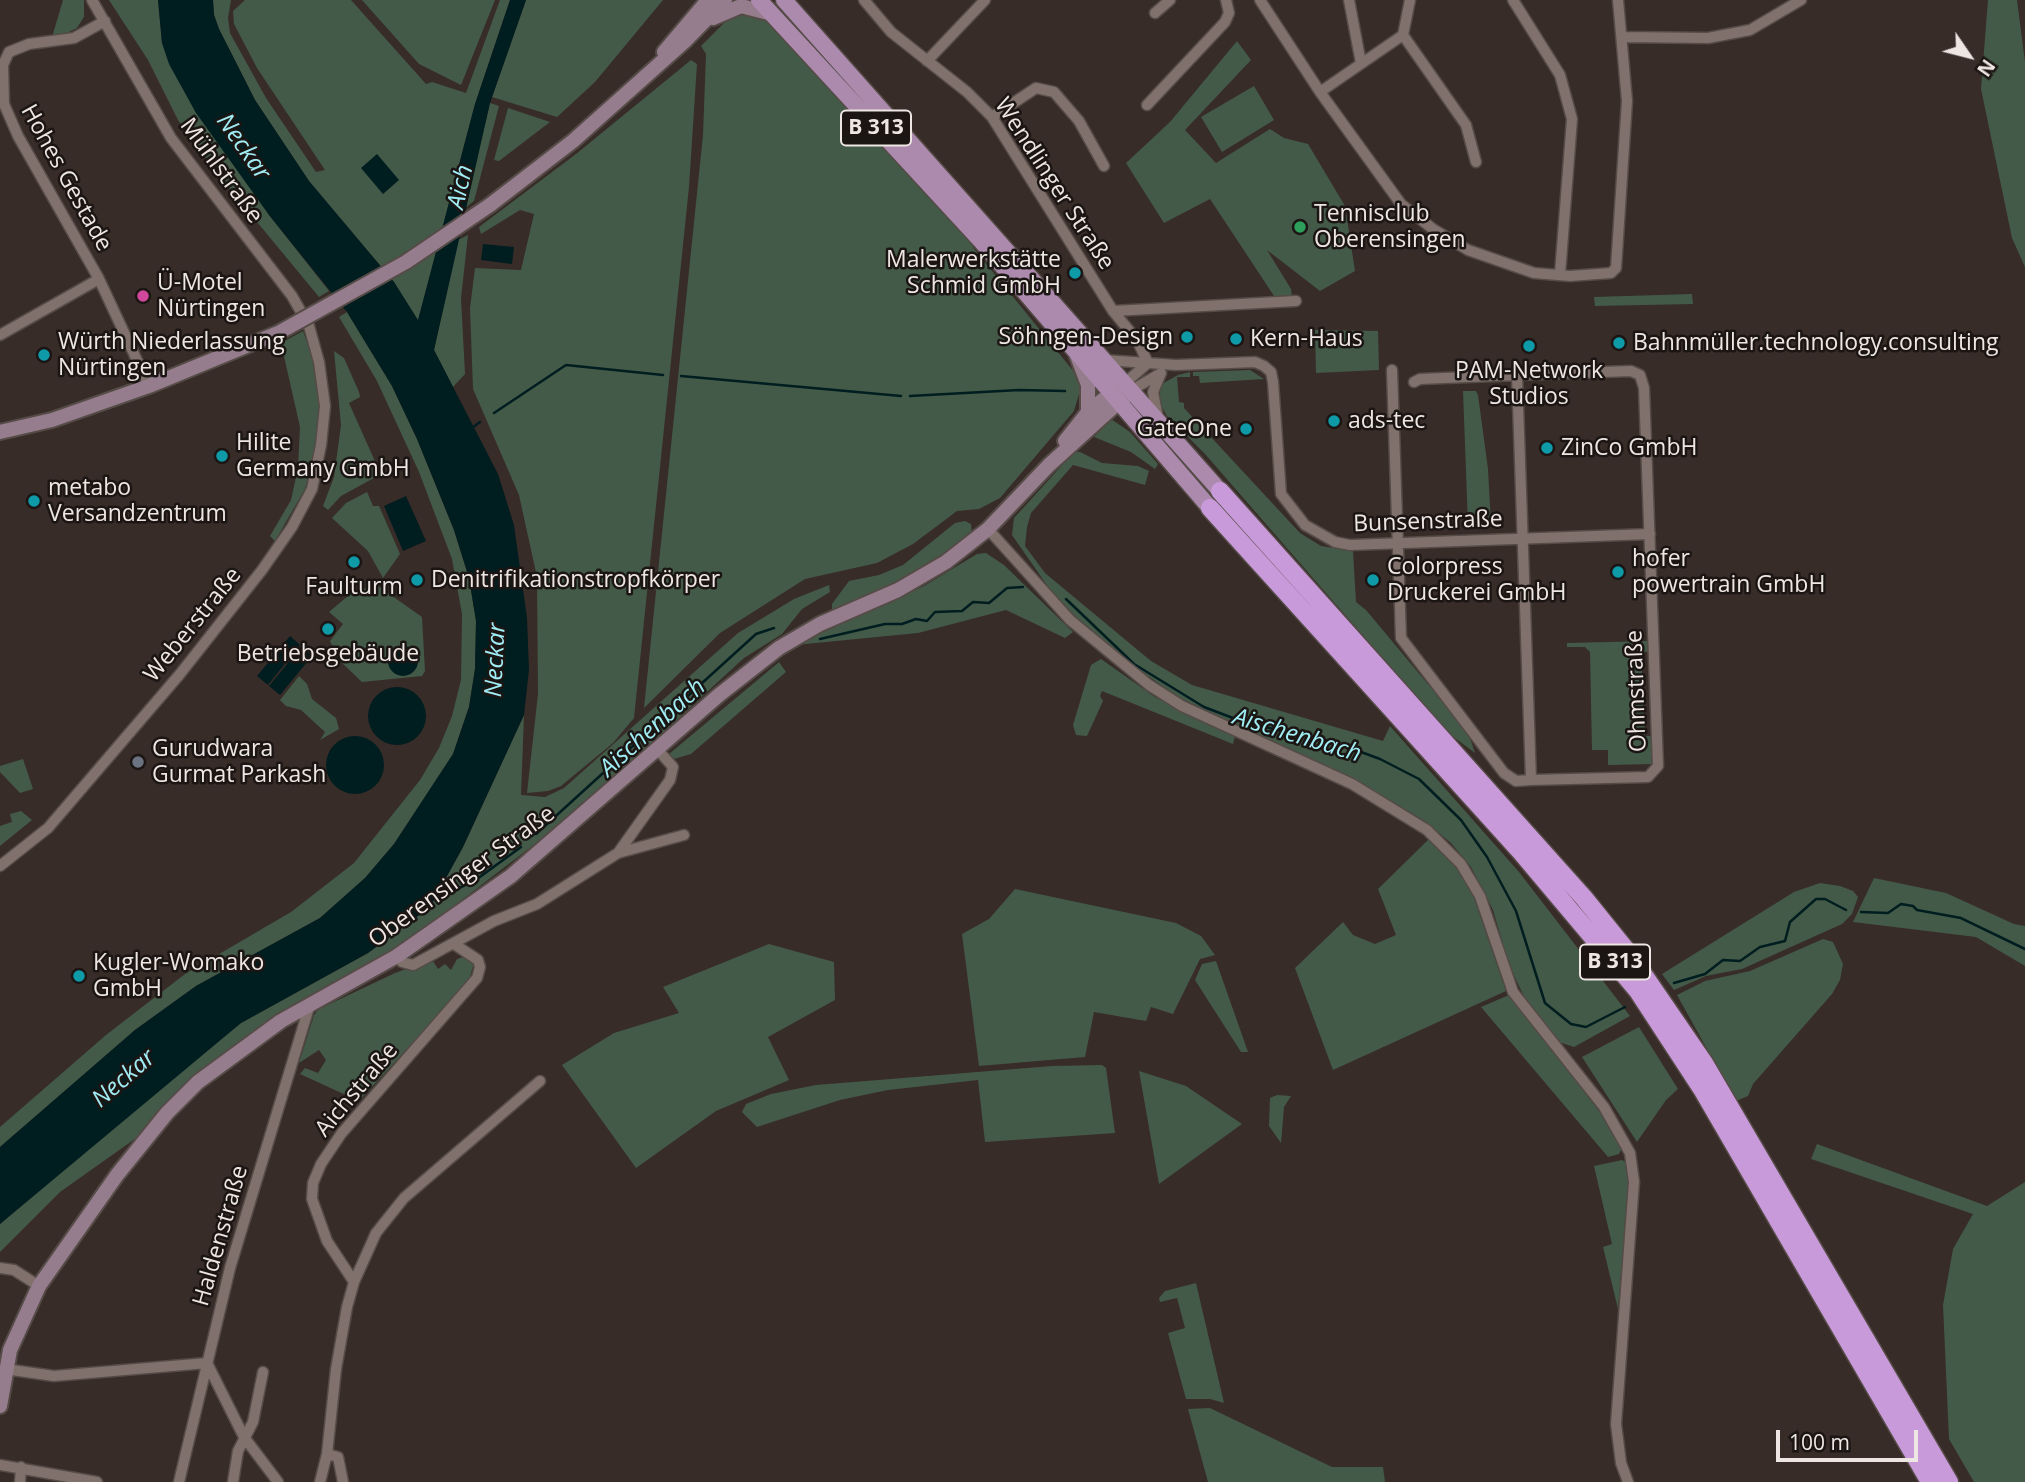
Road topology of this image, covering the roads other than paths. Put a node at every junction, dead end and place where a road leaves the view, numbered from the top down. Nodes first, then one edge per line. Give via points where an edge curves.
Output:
1 (92, 0) edge
2 (725, 0) edge
3 (759, 0) edge
4 (783, 0) edge
5 (864, 0) edge
6 (985, 0) edge
7 (1170, 0) edge
8 (1226, 0) edge
9 (1260, 0) edge
10 (1349, 0) edge
11 (1410, 0) edge
12 (1513, 0) edge
13 (1618, 0) edge
14 (1801, 0) edge
15 (707, 1) edge
16 (972, 4) edge
17 (1155, 13) dead end
18 (772, 14) junction
19 (105, 21) junction
20 (698, 29) junction
21 (1404, 35) junction
22 (1623, 37) junction
23 (927, 61) junction
24 (1361, 63) junction
25 (653, 67) junction
26 (1321, 92) junction
27 (1147, 104) dead end
28 (992, 117) junction
29 (1476, 162) dead end
30 (1104, 166) dead end
31 (1560, 274) junction
32 (99, 279) junction
33 (1296, 301) dead end
34 (1112, 310) junction
35 (0, 335) edge
36 (1076, 354) junction
37 (1104, 360) junction
38 (319, 362) joint
39 (1148, 363) junction
40 (1175, 365) junction
41 (1392, 370) dead end
42 (1161, 373) junction
43 (1517, 375) junction
44 (1415, 382) dead end
45 (149, 386) junction
46 (1128, 387) junction
47 (1114, 398) junction
48 (1088, 412) junction
49 (1159, 422) junction
50 (0, 432) edge
51 (1048, 465) junction
52 (1220, 491) joint
53 (1210, 508) joint
54 (988, 529) junction
55 (1650, 534) junction
56 (1523, 538) junction
57 (1396, 543) junction
58 (658, 750) junction
59 (1531, 780) junction
60 (684, 835) dead end
61 (618, 853) junction
62 (0, 866) edge
63 (454, 944) junction
64 (397, 956) junction
65 (310, 1004) junction
66 (540, 1081) dead end
67 (0, 1268) edge
68 (354, 1282) junction
69 (39, 1286) junction
70 (206, 1363) junction
71 (5, 1369) junction
72 (263, 1372) dead end
73 (0, 1406) edge
74 (244, 1437) junction
75 (327, 1454) junction
76 (0, 1465) edge
77 (21, 1467) junction
78 (20, 1482) edge
79 (97, 1482) edge
80 (179, 1482) edge
81 (233, 1482) edge
82 (278, 1482) edge
83 (320, 1482) edge
84 (343, 1482) edge
85 (1628, 1482) edge
86 (1930, 1482) edge
87 (1949, 1482) edge

1 - 19 street, Mühlstraße
2 - 20 street
3 - 18 main road, B 313
4 - 37 main road, B 313
5 - 23 street, Wendlinger Straße via 891,32
6 - 16 street
7 - 17 street
8 - 27 street via 1229,13 1225,22
9 - 26 street
10 - 24 street
11 - 21 street
12 - 31 street via 1560,75 1572,119
13 - 22 street
14 - 22 street via 1750,30 1707,38
15 - 25 street
16 - 23 street
18 - 20 street via 741,6
18 - 36 main road, B 313 via 954,211
19 - 32 street, Hohes Gestade via 74,38 29,44 9,52 2,85 9,119
19 - 38 street, Mühlstraße via 185,159 292,296 309,326
20 - 25 street
21 - 24 street
21 - 29 street via 1466,125
22 - 31 street via 1627,101 1616,268 1611,274
23 - 28 street, Wendlinger Straße
24 - 26 street
25 - 45 street, bridge via 573,141 406,262 278,333
26 - 31 street via 1401,204 1433,229 1494,261 1534,273
28 - 30 street via 1035,88 1054,92 1079,121
28 - 34 street, Wendlinger Straße
32 - 35 street, Hohes Gestade
32 - 45 street, Hohes Gestade
33 - 34 street
34 - 39 street, Wendlinger Straße via 1138,340
36 - 47 main road, B 313
36 - 48 street via 1088,385
37 - 39 street, Bunsenstraße
37 - 46 main road, B 313
38 - 62 street, Weberstraße via 325,406 321,446 312,489 292,527 208,639 68,804 39,837
39 - 40 street, Bunsenstraße
39 - 46 street
40 - 42 street, Bunsenstraße
40 - 57 street, Bunsenstraße via 1246,362 1264,366 1273,382 1279,482 1288,506 1305,525 1335,541 1350,545
41 - 57 street
42 - 46 street, Bunsenstraße
42 - 49 street via 1153,392
43 - 44 street
43 - 55 street, Ohmstraße via 1631,371 1640,375
43 - 56 street
45 - 50 street via 52,420
46 - 47 street
46 - 49 main road, B 313
47 - 48 street, Oberensinger Straße
47 - 51 street, Oberensinger Straße
47 - 53 main road, B 313
48 - 51 street, Oberensinger Straße
49 - 52 main road, B 313
51 - 54 street, Oberensinger Straße
52 - 87 highway, B 313 via 1584,898 1637,964 1704,1063
53 - 86 highway, B 313 via 1521,852 1638,991 1702,1089
54 - 58 street, Oberensinger Straße via 921,577 779,648
54 - 85 street via 1070,620 1139,678 1182,706 1371,796 1427,830 1461,864 1483,903 1513,992 1597,1098 1630,1153 1634,1181 1616,1424
55 - 56 street, Bunsenstraße
55 - 59 street, Ohmstraße via 1658,766 1648,777
56 - 57 street, Bunsenstraße
56 - 59 street
57 - 59 street via 1399,628 1405,646 1504,773 1516,781
58 - 61 street via 673,767 670,780
58 - 64 street, Oberensinger Straße via 539,855
60 - 61 street
61 - 63 street via 537,904
63 - 64 street via 413,965
63 - 68 street, Aichstraße via 478,960 477,978 341,1134 313,1183 312,1199 327,1241
64 - 65 street, Oberensinger Straße
65 - 69 street, Oberensinger Straße via 224,1061 167,1113
65 - 70 street, Haldenstraße
66 - 68 street via 399,1203 376,1233
67 - 69 street via 14,1270
68 - 75 street via 339,1349
69 - 71 street, Oberensinger Straße
70 - 71 street via 54,1376
70 - 74 street
70 - 80 street, Haldenstraße
71 - 73 street, Oberensinger Straße
72 - 74 street via 253,1422
74 - 81 street
74 - 82 street
75 - 83 street
75 - 84 street via 341,1462
76 - 77 street
77 - 78 street
77 - 79 street

